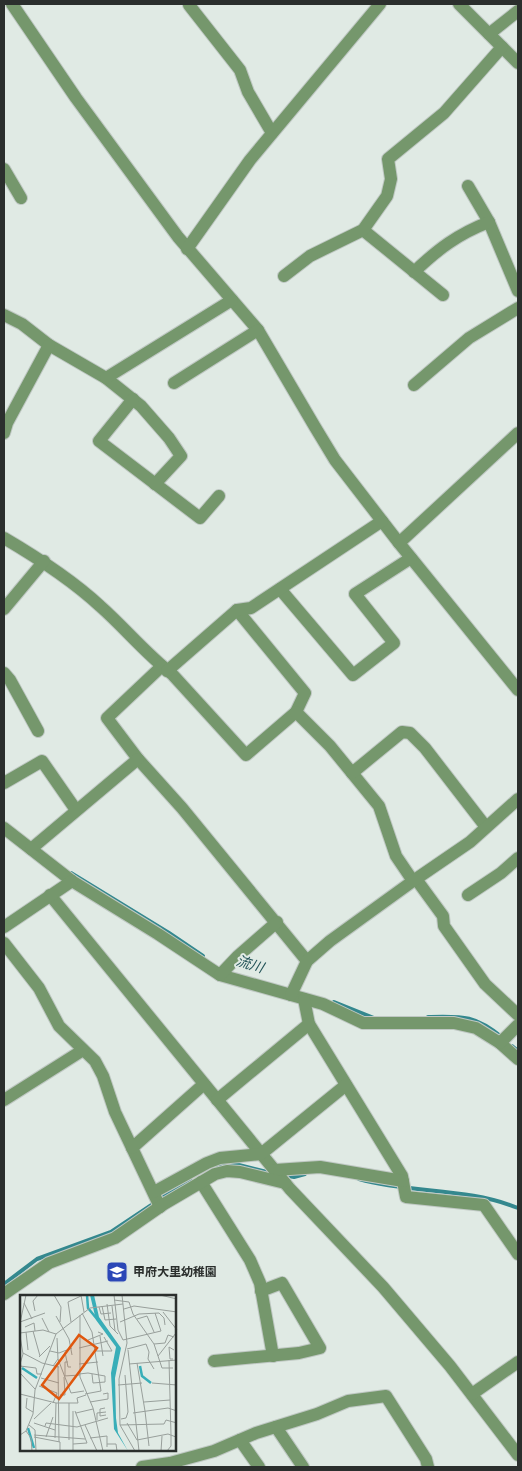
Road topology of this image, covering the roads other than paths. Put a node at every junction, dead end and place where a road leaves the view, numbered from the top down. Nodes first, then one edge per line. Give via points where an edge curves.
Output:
1 (12, 4) edge
2 (380, 4) edge
3 (189, 5) edge
4 (461, 5) edge
5 (518, 11) edge
6 (489, 34) junction
7 (502, 47) junction
8 (518, 63) edge
9 (272, 133) junction
10 (4, 169) edge
11 (468, 186) dead end
12 (21, 198) dead end
13 (488, 222) junction
14 (362, 230) junction
15 (186, 249) junction
16 (414, 272) junction
17 (284, 276) dead end
18 (518, 291) edge
19 (443, 295) dead end
20 (232, 300) junction
21 (518, 308) edge
22 (4, 315) edge
23 (258, 330) junction
24 (50, 345) junction
25 (106, 378) junction
26 (174, 383) dead end
27 (414, 386) dead end
28 (132, 399) junction
29 (4, 433) edge
30 (518, 433) edge
31 (155, 484) junction
32 (219, 496) dead end
33 (382, 522) junction
34 (4, 538) edge
35 (399, 543) junction
36 (411, 558) junction
37 (44, 561) junction
38 (280, 589) junction
39 (4, 609) edge
40 (237, 610) junction
41 (165, 669) junction
42 (4, 673) edge
43 (518, 690) edge
44 (296, 712) junction
45 (38, 731) dead end
46 (138, 759) junction
47 (352, 773) junction
48 (4, 783) edge
49 (518, 799) edge
50 (76, 810) junction
51 (486, 827) junction
52 (4, 828) edge
53 (31, 849) junction
54 (518, 858) edge
55 (415, 880) junction
56 (72, 881) junction
57 (50, 895) junction
58 (468, 895) dead end
59 (277, 922) junction
60 (4, 927) edge
61 (4, 943) edge
62 (307, 961) junction
63 (220, 975) junction
64 (291, 995) junction
65 (304, 999) junction
66 (518, 1015) edge
67 (309, 1024) junction
68 (518, 1025) edge
69 (500, 1043) junction
70 (83, 1050) junction
71 (518, 1058) edge
72 (204, 1084) junction
73 (346, 1085) junction
74 (4, 1100) edge
75 (217, 1100) junction
76 (132, 1148) junction
77 (261, 1154) junction
78 (275, 1171) junction
79 (403, 1181) junction
80 (201, 1182) junction
81 (284, 1182) junction
82 (154, 1193) junction
83 (160, 1206) junction
84 (518, 1254) edge
85 (261, 1291) junction
86 (4, 1294) edge
87 (273, 1356) junction
88 (214, 1361) dead end
89 (518, 1362) edge
90 (472, 1394) junction
91 (276, 1427) junction
92 (240, 1440) junction
93 (518, 1455) edge
94 (142, 1467) edge
95 (259, 1467) edge
96 (303, 1467) edge
97 (428, 1467) edge

1 - 15 street
2 - 9 street
3 - 9 street via 240,70 248,92
4 - 6 street
5 - 6 street
6 - 7 street
7 - 8 street
7 - 14 street via 444,113 388,159 391,179 386,196
9 - 15 street
10 - 12 street
11 - 13 street
13 - 16 street via 454,238
13 - 18 street
14 - 16 street
14 - 17 street via 310,256
15 - 20 street
16 - 19 street
20 - 23 street
20 - 25 street
21 - 27 street via 469,338
22 - 24 street
23 - 26 street
23 - 33 street via 335,460
24 - 25 street
24 - 29 street
25 - 28 street
28 - 31 street via 169,438 181,456
28 - 31 street via 100,441
30 - 35 street
31 - 32 street via 200,518
33 - 35 street
33 - 38 street
34 - 37 street
35 - 36 street
36 - 38 street via 355,594 394,643 353,675
36 - 43 street
37 - 39 street
37 - 41 street via 100,605
38 - 40 street via 251,608
40 - 41 street
40 - 44 street via 304,693
41 - 44 street via 246,755
41 - 46 street via 107,718
42 - 45 street
44 - 47 street
46 - 50 street
46 - 59 street
47 - 51 street via 402,732 410,733 444,770
47 - 55 street via 379,806 396,856
48 - 50 street via 42,761
49 - 51 street
50 - 53 street
51 - 55 street
52 - 53 street
53 - 56 street
54 - 58 street via 501,874
55 - 62 street
55 - 66 street via 443,916 444,926 485,984
56 - 57 street
56 - 63 street
57 - 60 street
57 - 72 street
59 - 62 street
59 - 63 street
61 - 70 street via 39,988 59,1026
62 - 64 street
63 - 64 street
64 - 65 street
65 - 67 street
65 - 69 street via 323,1004 363,1023 454,1023 476,1028
67 - 73 street
67 - 75 street
68 - 69 street
69 - 71 street
70 - 74 street
70 - 76 street via 95,1061 103,1076
72 - 75 street
72 - 76 street
73 - 77 street
73 - 79 street
75 - 77 street
76 - 82 street
77 - 78 street
77 - 82 street via 220,1158
78 - 79 street via 320,1167
78 - 81 street
79 - 84 street via 406,1196 484,1205
80 - 81 street via 227,1170
80 - 83 street
80 - 85 street via 250,1260
81 - 90 street via 383,1287
82 - 83 street
83 - 86 street via 115,1238 49,1263
85 - 87 street
85 - 87 street via 282,1283 320,1348
87 - 88 street
89 - 90 street
90 - 93 street
91 - 92 street
91 - 96 street
91 - 97 street via 348,1401 386,1396
92 - 94 street via 214,1451
92 - 95 street

